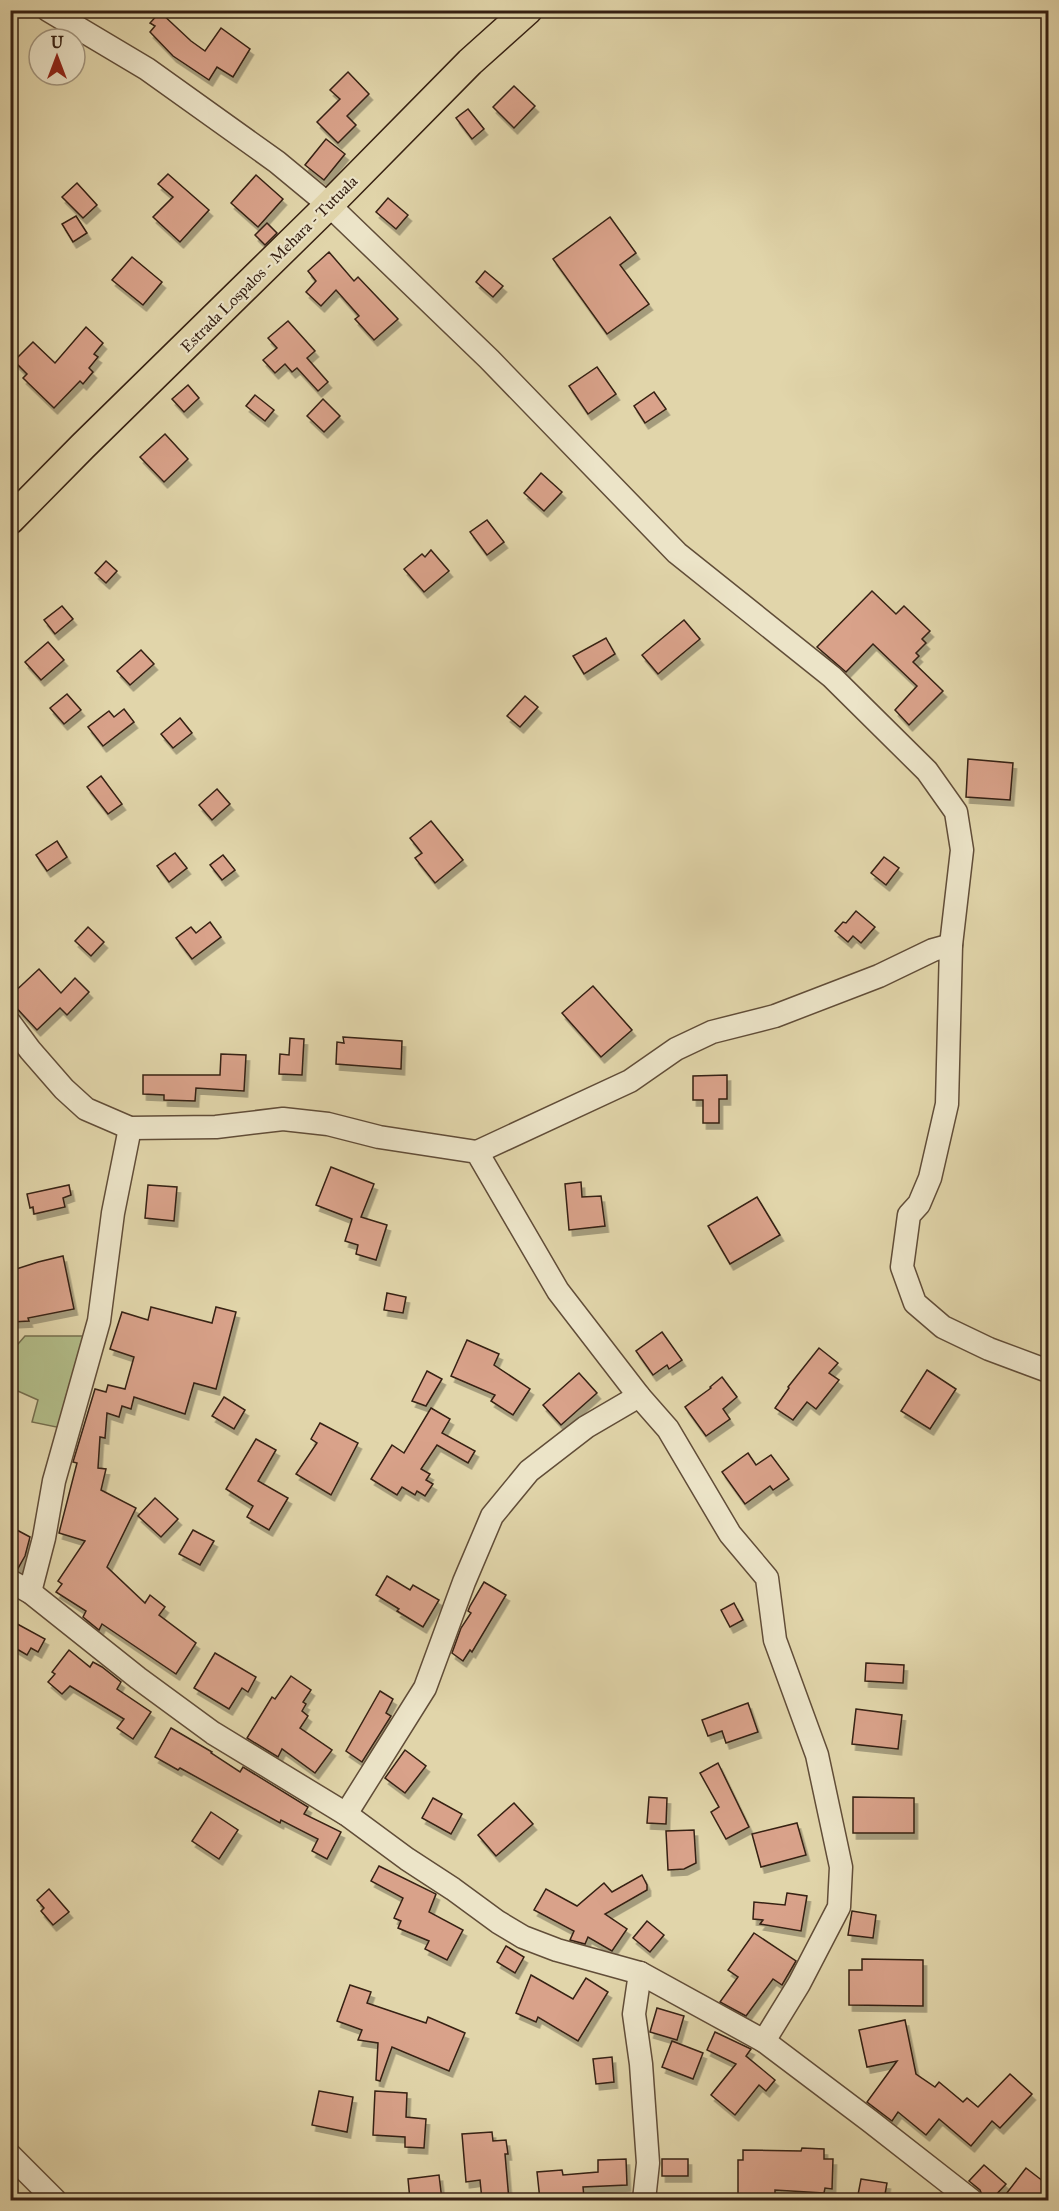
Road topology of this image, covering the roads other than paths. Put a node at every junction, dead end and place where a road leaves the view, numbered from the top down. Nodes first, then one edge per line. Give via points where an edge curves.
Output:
1 (48, 10) edge
2 (528, 10) edge
3 (329, 205) junction
4 (10, 520) edge
5 (951, 945) junction
6 (10, 1023) edge
7 (130, 1128) junction
8 (477, 1152) junction
9 (1048, 1371) edge
10 (639, 1396) junction
11 (10, 1581) edge
12 (30, 1592) junction
13 (346, 1814) junction
14 (640, 1973) junction
15 (764, 2041) junction
16 (10, 2155) edge
17 (55, 2200) edge
18 (644, 2200) edge
19 (971, 2200) edge

1 - 3 street via 147,69 277,162
2 - 3 main road, Estrada Lospalos - Mehara - Tutuala via 470,62
3 - 4 main road, Estrada Lospalos - Mehara - Tutuala
3 - 5 street via 497,367 677,553 832,677 927,771 957,812 963,850
5 - 8 street via 775,1016 712,1032 676,1049 630,1080
5 - 9 street via 948,1104 930,1178 919,1204 909,1215 902,1267 915,1303 943,1327
6 - 7 street via 64,1089 87,1109
7 - 8 street via 216,1127 283,1119
7 - 12 street via 113,1213 99,1321 54,1480
8 - 10 street via 558,1291
10 - 13 street via 586,1427 529,1471 492,1516 425,1688
10 - 15 street via 668,1429 730,1534 767,1578 775,1640 818,1755 836,1838 841,1867 839,1907
11 - 12 street
12 - 13 street via 213,1733
13 - 14 street via 523,1937
14 - 15 street
14 - 18 street via 634,2014 648,2163
15 - 19 street
16 - 17 street

